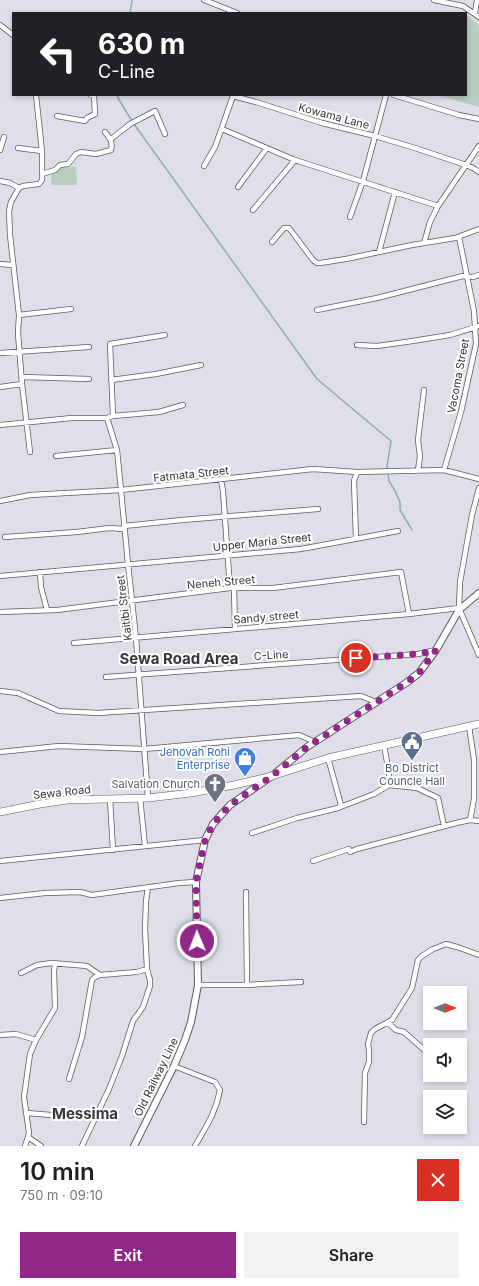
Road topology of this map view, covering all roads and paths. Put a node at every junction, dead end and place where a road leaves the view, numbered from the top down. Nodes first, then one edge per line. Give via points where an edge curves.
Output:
1 (204, 0) edge
2 (434, 0) edge
3 (476, 0) edge
4 (235, 12) edge
5 (475, 13) junction
6 (479, 17) edge
7 (0, 25) edge
8 (12, 34) edge
9 (36, 96) edge
10 (94, 96) edge
11 (231, 96) edge
12 (386, 96) edge
13 (397, 96) edge
14 (57, 116) dead end
15 (479, 119) edge
16 (222, 129) junction
17 (105, 132) dead end
18 (165, 134) dead end
19 (374, 136) junction
20 (4, 137) dead end
21 (111, 139) junction
22 (479, 146) edge
23 (18, 148) dead end
24 (267, 148) junction
25 (0, 150) edge
26 (42, 151) junction
27 (295, 160) junction
28 (466, 165) junction
29 (204, 166) dead end
30 (479, 172) edge
31 (42, 174) junction
32 (0, 181) edge
33 (363, 181) junction
34 (238, 187) dead end
35 (19, 188) junction
36 (395, 192) junction
37 (438, 206) junction
38 (253, 210) dead end
39 (350, 217) dead end
40 (479, 229) edge
41 (459, 236) junction
42 (272, 242) dead end
43 (424, 243) junction
44 (379, 252) junction
45 (0, 264) edge
46 (13, 265) junction
47 (479, 275) edge
48 (467, 277) junction
49 (71, 309) dead end
50 (317, 310) dead end
51 (19, 314) junction
52 (477, 327) edge
53 (166, 335) dead end
54 (357, 345) dead end
55 (89, 347) dead end
56 (20, 351) junction
57 (0, 352) edge
58 (201, 365) dead end
59 (22, 377) junction
60 (89, 379) dead end
61 (111, 380) junction
62 (22, 384) junction
63 (0, 387) edge
64 (424, 390) dead end
65 (182, 405) dead end
66 (113, 416) junction
67 (107, 418) junction
68 (26, 423) junction
69 (0, 425) edge
70 (117, 450) junction
71 (30, 452) dead end
72 (56, 456) dead end
73 (444, 470) junction
74 (418, 471) junction
75 (357, 472) junction
76 (479, 479) edge
77 (221, 480) junction
78 (479, 488) edge
79 (121, 490) junction
80 (0, 501) edge
81 (318, 509) dead end
82 (225, 517) junction
83 (124, 528) junction
84 (398, 531) dead end
85 (5, 537) dead end
86 (356, 539) junction
87 (227, 555) junction
88 (128, 564) junction
89 (40, 572) junction
90 (0, 576) edge
91 (232, 588) junction
92 (479, 593) edge
93 (132, 600) junction
94 (459, 609) junction
95 (47, 610) junction
96 (0, 612) edge
97 (409, 614) junction
98 (235, 629) junction
99 (136, 638) junction
100 (74, 643) dead end
101 (436, 650) junction
102 (479, 655) edge
103 (140, 674) junction
104 (106, 677) dead end
105 (0, 691) edge
106 (376, 702) junction
107 (142, 711) junction
108 (479, 724) edge
109 (469, 726) junction
110 (315, 742) junction
111 (384, 745) junction
112 (144, 749) junction
113 (0, 752) edge
114 (328, 758) junction
115 (272, 776) junction
116 (389, 784) junction
117 (144, 798) junction
118 (110, 799) junction
119 (338, 808) junction
120 (0, 812) edge
121 (470, 820) junction
122 (479, 821) edge
123 (444, 826) junction
124 (252, 833) dead end
125 (205, 840) junction
126 (145, 846) junction
127 (113, 850) junction
128 (0, 861) edge
129 (313, 861) dead end
130 (196, 882) junction
131 (148, 887) junction
132 (246, 892) dead end
133 (0, 898) edge
134 (479, 955) edge
135 (55, 964) junction
136 (147, 969) junction
137 (21, 973) dead end
138 (100, 975) junction
139 (302, 982) dead end
140 (198, 985) junction
141 (247, 985) junction
142 (388, 1023) junction
143 (0, 1035) edge
144 (36, 1040) junction
145 (423, 1049) edge
146 (174, 1066) junction
147 (69, 1079) dead end
148 (26, 1113) junction
149 (50, 1115) dead end
150 (364, 1122) dead end
151 (28, 1137) junction
152 (25, 1146) edge
153 (41, 1146) edge
154 (82, 1146) edge
155 (134, 1146) edge
156 (195, 1146) edge

1 - 4 street
2 - 5 street via 463,6
3 - 5 street
5 - 6 street
7 - 8 street
9 - 26 street
10 - 14 street via 95,114 85,121
11 - 16 street, Kowama Lane
11 - 19 street, Kowama Lane
12 - 19 street
13 - 15 street
16 - 24 street
16 - 29 street, Kowama Lane
17 - 21 street
18 - 21 street via 155,111 130,124
19 - 28 street, Kowama Lane
19 - 33 street
20 - 25 street
21 - 31 street via 111,150 96,154 81,152 68,164
22 - 28 street
23 - 26 street
24 - 27 street
24 - 34 street
26 - 31 street
27 - 33 street
27 - 38 street
28 - 30 street, Kowama Lane
28 - 37 street
31 - 35 street via 42,180 38,184
32 - 35 street
33 - 36 street
33 - 39 street
35 - 46 street via 9,211
36 - 37 street
36 - 44 street
37 - 43 street
40 - 41 street
41 - 43 street
41 - 48 street, Vacoma Street
42 - 44 street via 284,228 289,228 317,263
43 - 44 street
45 - 46 street
46 - 51 street
47 - 48 street
48 - 50 street
48 - 52 street, Vacoma Street
49 - 51 street
51 - 56 street
52 - 54 street via 450,335 406,342 377,346
52 - 73 street, Vacoma Street via 476,344 461,412
53 - 61 street via 110,344
55 - 56 street
56 - 57 street
56 - 59 street
58 - 61 street
59 - 60 street
59 - 62 street
61 - 66 street
62 - 63 street
62 - 68 street
64 - 74 street via 418,440
65 - 66 street via 159,412
66 - 67 street
67 - 68 street via 72,418
67 - 70 street, Kaitibi Street
68 - 69 street
68 - 71 street
70 - 72 street
70 - 79 street, Kaitibi Street
73 - 74 street, Fatmata Street
73 - 76 street, Fatmata Street
74 - 75 street, Fatmata Street
75 - 77 street, Fatmata Street via 313,469
75 - 86 street via 354,481
77 - 79 street, Fatmata Street
77 - 82 street
78 - 94 street via 460,582
79 - 80 street, Fatmata Street via 30,495
79 - 83 street, Kaitibi Street
81 - 82 street
82 - 83 street
82 - 87 street
83 - 85 street
83 - 88 street, Kaitibi Street
84 - 86 street, Upper Maria Street
86 - 87 street, Upper Maria Street via 301,549
87 - 88 street, Upper Maria Street
87 - 91 street
88 - 89 street, Upper Maria Street
88 - 93 street, Kaitibi Street
89 - 90 street, Upper Maria Street
89 - 95 street
91 - 93 street, Neneh Street
91 - 97 street, Neneh Street via 273,588 401,572
91 - 98 street
92 - 94 street, Old Railway Line
93 - 95 street, Neneh Street
93 - 99 street, Kaitibi Street
94 - 97 street, Sandy street
94 - 101 street, Old Railway Line
94 - 102 street
95 - 96 street, Neneh Street
97 - 98 street, Sandy street
98 - 99 street, Sandy street
99 - 100 street, Sandy street
99 - 103 street, Kaitibi Street
101 - 103 street, C-Line via 418,654
101 - 106 street, Old Railway Line via 419,673
103 - 104 street, C-Line
103 - 107 street, Kaitibi Street
105 - 107 street via 18,693 59,711
106 - 107 street via 361,696
106 - 110 street, Old Railway Line
107 - 112 street, Kaitibi Street
108 - 109 main road, Sewa Road
109 - 111 main road, Sewa Road
109 - 121 street via 474,760 474,799
110 - 112 street via 299,735
110 - 115 street, Old Railway Line
111 - 114 main road, Sewa Road
111 - 116 street
112 - 113 street via 59,746
112 - 117 street, Kaitibi Street
114 - 115 main road, Sewa Road
114 - 119 street via 341,805
115 - 117 main road, Sewa Road via 191,793
115 - 125 street, Old Railway Line via 230,805 213,824
116 - 119 street via 374,794
116 - 123 street via 417,788 438,798
117 - 118 main road, Sewa Road
117 - 126 street, Kaitibi Street
118 - 120 main road, Sewa Road via 67,800
118 - 127 street
119 - 124 street via 296,818
121 - 122 street
121 - 123 street
123 - 129 street via 350,852 349,849
125 - 126 street
125 - 130 street, Old Railway Line
126 - 127 street
127 - 128 street
130 - 131 street
130 - 140 street, Old Railway Line
131 - 133 street via 92,895 80,892 45,893
131 - 136 street
132 - 141 street
134 - 142 street via 446,944 422,956 418,960 412,988
135 - 137 street via 37,965
135 - 138 street via 87,966
135 - 144 street via 55,1008
136 - 138 street
136 - 154 street via 150,983 143,1007 133,1021 109,1089
138 - 147 street via 92,980 82,1037
139 - 141 street
140 - 141 street
140 - 146 street, Old Railway Line via 186,1040
142 - 145 street via 396,1030 404,1032
142 - 150 street via 371,1033 368,1044
143 - 144 street via 16,1034
144 - 148 street via 30,1054 24,1097
146 - 155 street, Old Railway Line
146 - 156 street via 215,1082 220,1090 212,1118
148 - 149 street
148 - 151 street
151 - 152 street
151 - 153 street

